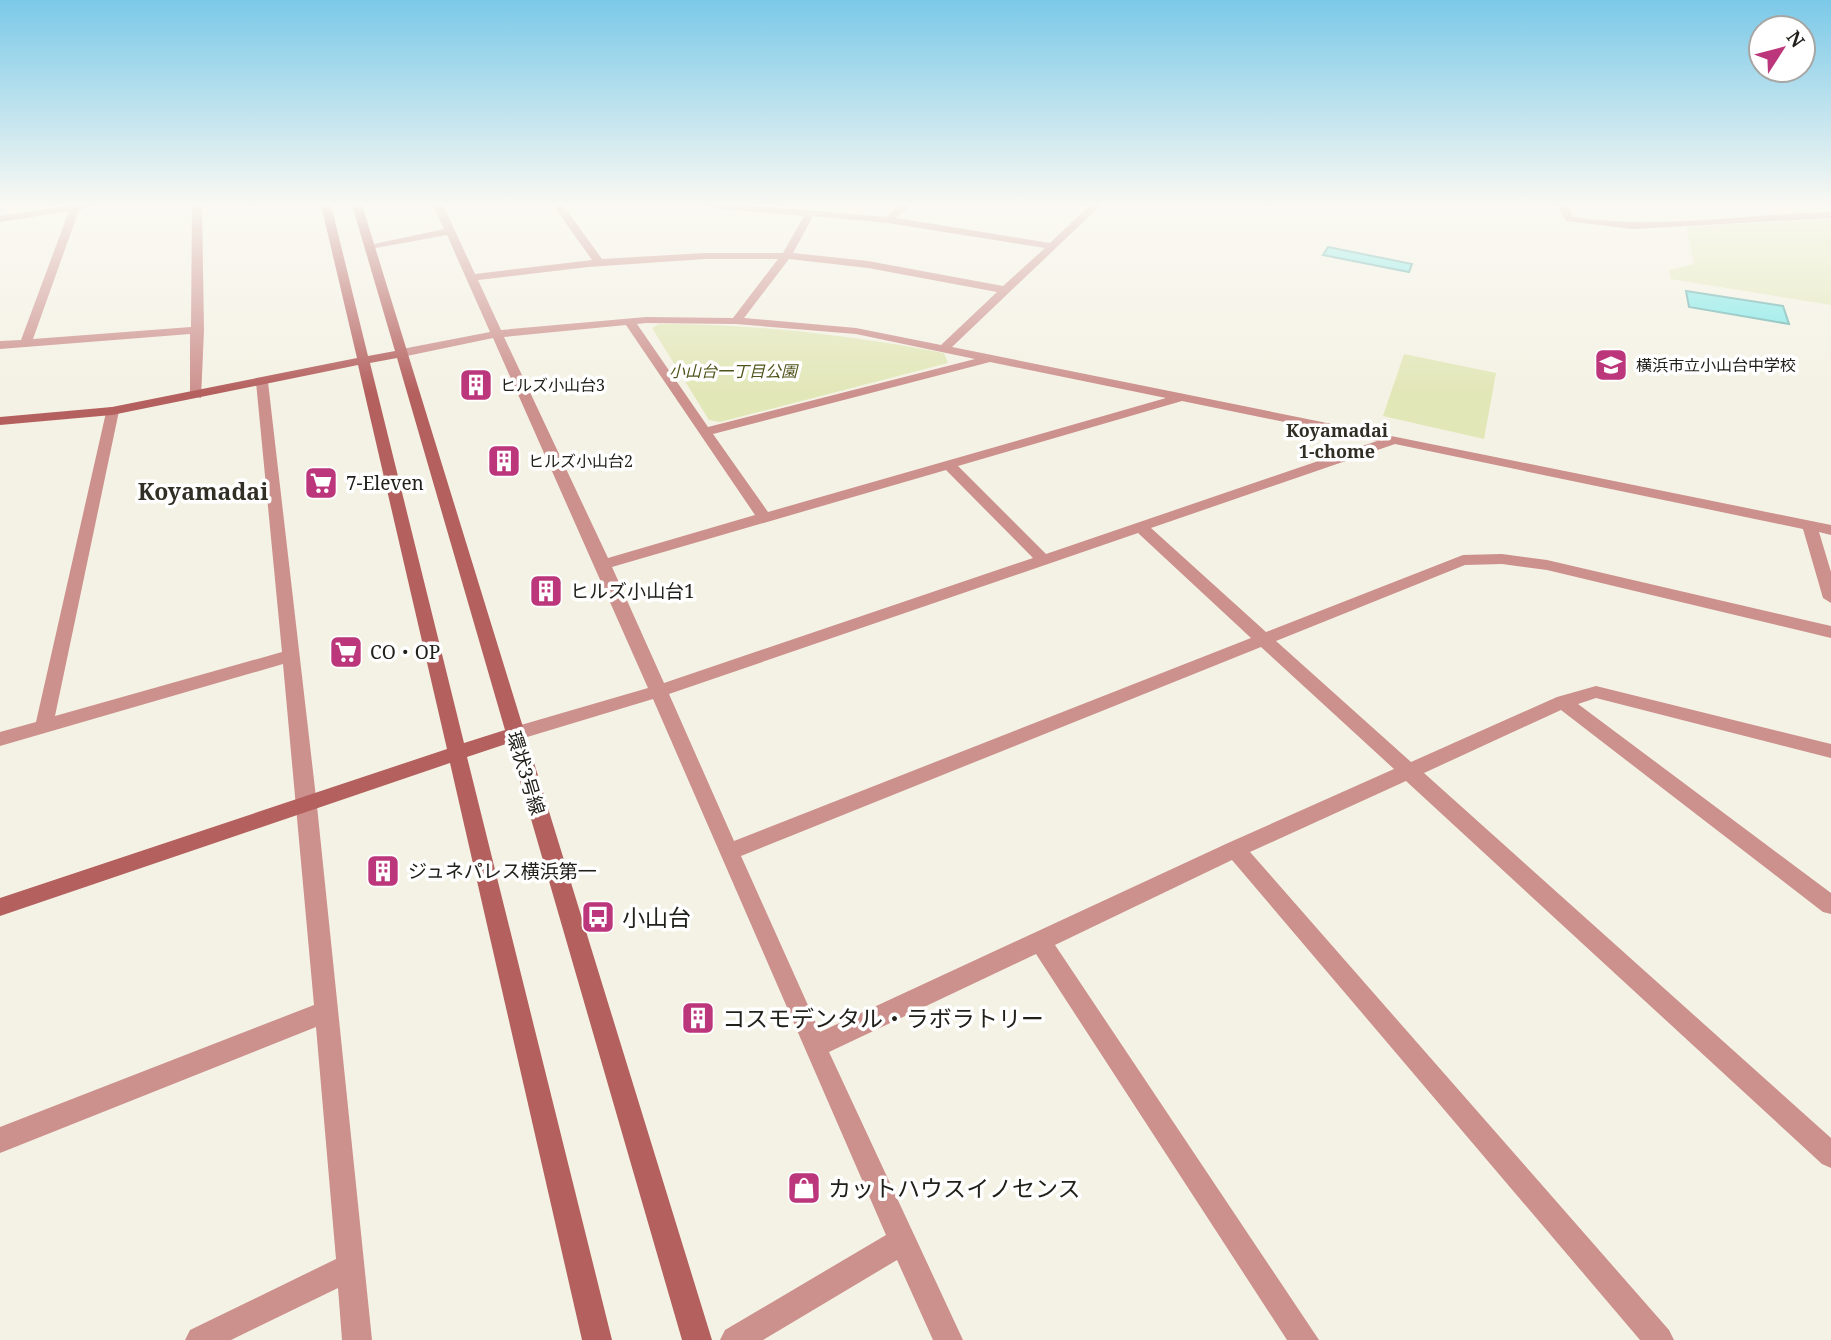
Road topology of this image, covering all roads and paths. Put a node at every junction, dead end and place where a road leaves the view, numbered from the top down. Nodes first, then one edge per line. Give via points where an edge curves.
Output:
1 (53, 268) edge
2 (198, 268) edge
3 (340, 268) edge
4 (376, 268) edge
5 (466, 268) edge
6 (544, 268) edge
7 (777, 268) edge
8 (879, 268) edge
9 (1030, 268) edge
10 (470, 278) junction
11 (1006, 290) junction
12 (629, 321) junction
13 (736, 321) junction
14 (198, 330) junction
15 (496, 334) junction
16 (26, 343) junction
17 (0, 345) edge
18 (944, 348) junction
19 (402, 353) junction
20 (991, 358) junction
21 (362, 362) junction
22 (262, 382) junction
23 (196, 396) junction
24 (1180, 398) junction
25 (112, 411) junction
26 (0, 421) edge
27 (707, 431) junction
28 (1394, 440) junction
29 (948, 464) junction
30 (763, 516) junction
31 (1809, 525) junction
32 (1140, 527) junction
33 (1831, 530) edge
34 (1043, 559) junction
35 (603, 564) junction
36 (1831, 598) edge
37 (1831, 632) edge
38 (1264, 640) junction
39 (289, 656) junction
40 (659, 691) junction
41 (1563, 702) junction
42 (44, 727) junction
43 (514, 734) junction
44 (0, 739) edge
45 (1831, 751) edge
46 (458, 753) junction
47 (1409, 770) junction
48 (307, 806) junction
49 (1235, 849) junction
50 (731, 851) junction
51 (1831, 905) edge
52 (0, 906) edge
53 (1040, 941) junction
54 (325, 1012) junction
55 (814, 1047) junction
56 (0, 1140) edge
57 (1831, 1155) edge
58 (903, 1241) junction
59 (350, 1267) junction
60 (200, 1340) edge
61 (357, 1340) edge
62 (597, 1340) edge
63 (696, 1340) edge
64 (734, 1340) edge
65 (948, 1340) edge
66 (1304, 1340) edge
67 (1659, 1340) edge

1 - 16 street
2 - 14 street
3 - 21 street
4 - 19 street, 環状3号線
5 - 10 street
6 - 10 street
7 - 13 street
8 - 11 street
9 - 11 street
10 - 15 street
11 - 18 street
12 - 13 street
12 - 15 street
12 - 27 street
13 - 18 street via 856,331
14 - 16 street
14 - 23 street
15 - 19 street
15 - 35 street
16 - 17 street
18 - 20 street
19 - 21 street
19 - 43 street, 環状3号線
20 - 24 street
20 - 27 street
21 - 22 street
21 - 46 street
22 - 23 street
22 - 39 street
23 - 25 street
24 - 28 street
24 - 29 street
25 - 26 street
25 - 42 street
27 - 30 street
28 - 31 street
28 - 32 street
29 - 30 street
29 - 34 street
30 - 35 street
31 - 33 street
31 - 36 street
32 - 34 street
32 - 38 street
34 - 40 street
35 - 40 street
37 - 38 street via 1547,565 1502,559 1463,561
38 - 47 street
38 - 50 street
39 - 42 street
39 - 48 street
40 - 43 street
40 - 50 street
41 - 45 street via 1596,692
41 - 47 street
41 - 51 street
42 - 44 street
43 - 46 street
43 - 63 street, 環状3号線
46 - 48 street
46 - 62 street
47 - 49 street
47 - 57 street
48 - 52 street
48 - 54 street
49 - 53 street
49 - 67 street
50 - 55 street
53 - 55 street
53 - 66 street
54 - 56 street
54 - 59 street
55 - 58 street
58 - 64 street
58 - 65 street
59 - 60 street
59 - 61 street

